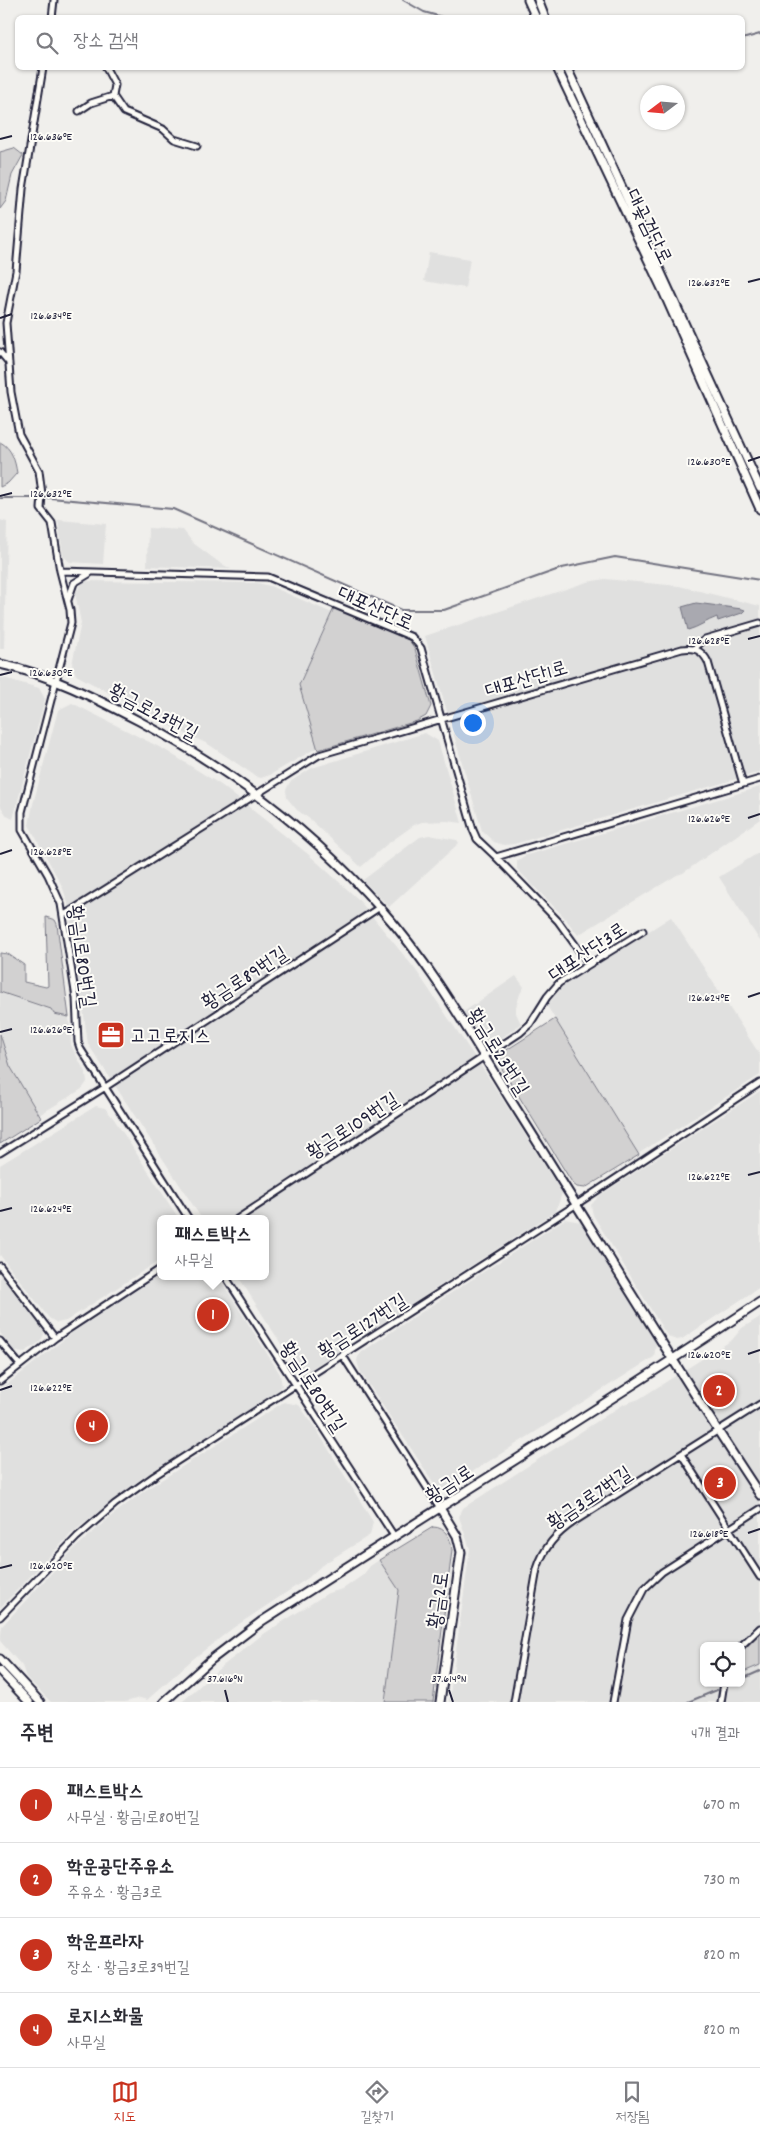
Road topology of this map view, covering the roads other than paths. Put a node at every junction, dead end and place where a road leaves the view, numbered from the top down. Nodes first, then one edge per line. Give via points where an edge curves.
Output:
1 (54, 0) edge
2 (528, 0) edge
3 (538, 0) edge
4 (52, 15) edge
5 (535, 15) edge
6 (544, 15) edge
7 (43, 70) edge
8 (107, 70) edge
9 (558, 70) edge
10 (568, 70) edge
11 (113, 96) junction
12 (79, 111) dead end
13 (197, 146) dead end
14 (0, 352) edge
15 (9, 364) junction
16 (760, 488) edge
17 (760, 509) edge
18 (60, 571) junction
19 (92, 572) junction
20 (68, 601) junction
21 (760, 623) edge
22 (697, 649) junction
23 (0, 664) edge
24 (58, 681) junction
25 (441, 719) junction
26 (760, 779) edge
27 (743, 784) junction
28 (255, 794) junction
29 (496, 857) junction
30 (380, 907) junction
31 (64, 915) junction
32 (642, 931) dead end
33 (589, 964) junction
34 (484, 1056) junction
35 (760, 1083) edge
36 (104, 1088) junction
37 (0, 1153) edge
38 (577, 1204) junction
39 (185, 1215) edge
40 (243, 1215) edge
41 (0, 1266) edge
42 (157, 1271) edge
43 (228, 1280) edge
44 (760, 1302) edge
45 (55, 1338) junction
46 (0, 1341) edge
47 (343, 1356) junction
48 (672, 1360) junction
49 (20, 1365) junction
50 (0, 1381) edge
51 (296, 1385) junction
52 (760, 1405) edge
53 (717, 1431) junction
54 (681, 1454) junction
55 (760, 1495) edge
56 (440, 1508) junction
57 (760, 1510) edge
58 (729, 1530) junction
59 (394, 1536) junction
60 (760, 1577) edge
61 (0, 1617) edge
62 (760, 1628) edge
63 (745, 1642) edge
64 (0, 1659) edge
65 (0, 1671) edge
66 (723, 1687) edge
67 (28, 1702) edge
68 (40, 1702) edge
69 (164, 1702) edge
70 (440, 1702) edge
71 (514, 1702) edge
72 (613, 1702) edge
73 (720, 1702) edge

1 - 4 street
2 - 5 street
3 - 6 street
7 - 15 street via 6,323
8 - 11 street via 115,85
9 - 17 street, 대곶검단로 via 663,291
10 - 16 street, 대곶검단로
11 - 12 street
11 - 13 street via 124,112
14 - 15 street
15 - 18 street, 황금1로80번길 via 19,434 39,471 41,507 52,523
18 - 19 street, 대포산단로
18 - 20 street, 황금1로80번길
19 - 20 street via 74,583
19 - 25 street, 대포산단로 via 268,577 388,626 412,637 418,644
20 - 24 street, 황금1로80번길 via 71,623
21 - 22 street via 706,639
22 - 25 street, 대포산단1로 via 674,650
22 - 27 street via 705,656 710,670
23 - 24 street, 황금로23번길
24 - 28 street, 황금로23번길 via 179,742
24 - 31 street, 황금1로80번길 via 21,820 26,839 56,890
25 - 28 street, 대포산단1로 via 319,755
25 - 29 street, 대포산단로 via 475,836
26 - 27 street
27 - 29 street
28 - 30 street, 황금로23번길 via 326,853
28 - 31 street
29 - 33 street, 대포산단로 via 558,921
30 - 34 street, 황금로23번길 via 428,969
30 - 36 street, 황금로89번길
31 - 36 street, 황금1로80번길 via 76,998 78,1042
32 - 33 street, 대포산단3로
33 - 34 street, 대포산단3로 via 560,983 525,1029
34 - 38 street, 황금로23번길
34 - 40 street, 황금로109번길
35 - 38 street, 황금로127번길
36 - 37 street, 황금로89번길
36 - 39 street, 황금1로80번길
38 - 47 street, 황금로127번길
38 - 48 street, 황금로23번길
41 - 45 street
42 - 45 street
43 - 51 street, 황금1로80번길
44 - 48 street, 황금1로
45 - 49 street
46 - 49 street
47 - 51 street, 황금로127번길
47 - 56 street
48 - 53 street, 황금로23번길
48 - 56 street, 황금1로
49 - 50 street
51 - 59 street, 황금1로80번길
51 - 61 street, 황금로127번길 via 116,1504 77,1537
52 - 53 street, 황금3로7번길
53 - 54 street, 황금3로7번길
53 - 55 street, 황금로23번길
54 - 58 street
54 - 71 street, 황금3로7번길 via 568,1526 549,1543 537,1569
56 - 59 street, 황금1로
56 - 70 street, 황금2로 via 457,1536 461,1552
57 - 58 street
58 - 60 street
58 - 72 street via 662,1572 644,1589 628,1620
59 - 69 street, 황금1로 via 239,1637
62 - 63 street
64 - 68 street
65 - 67 street
66 - 73 street

